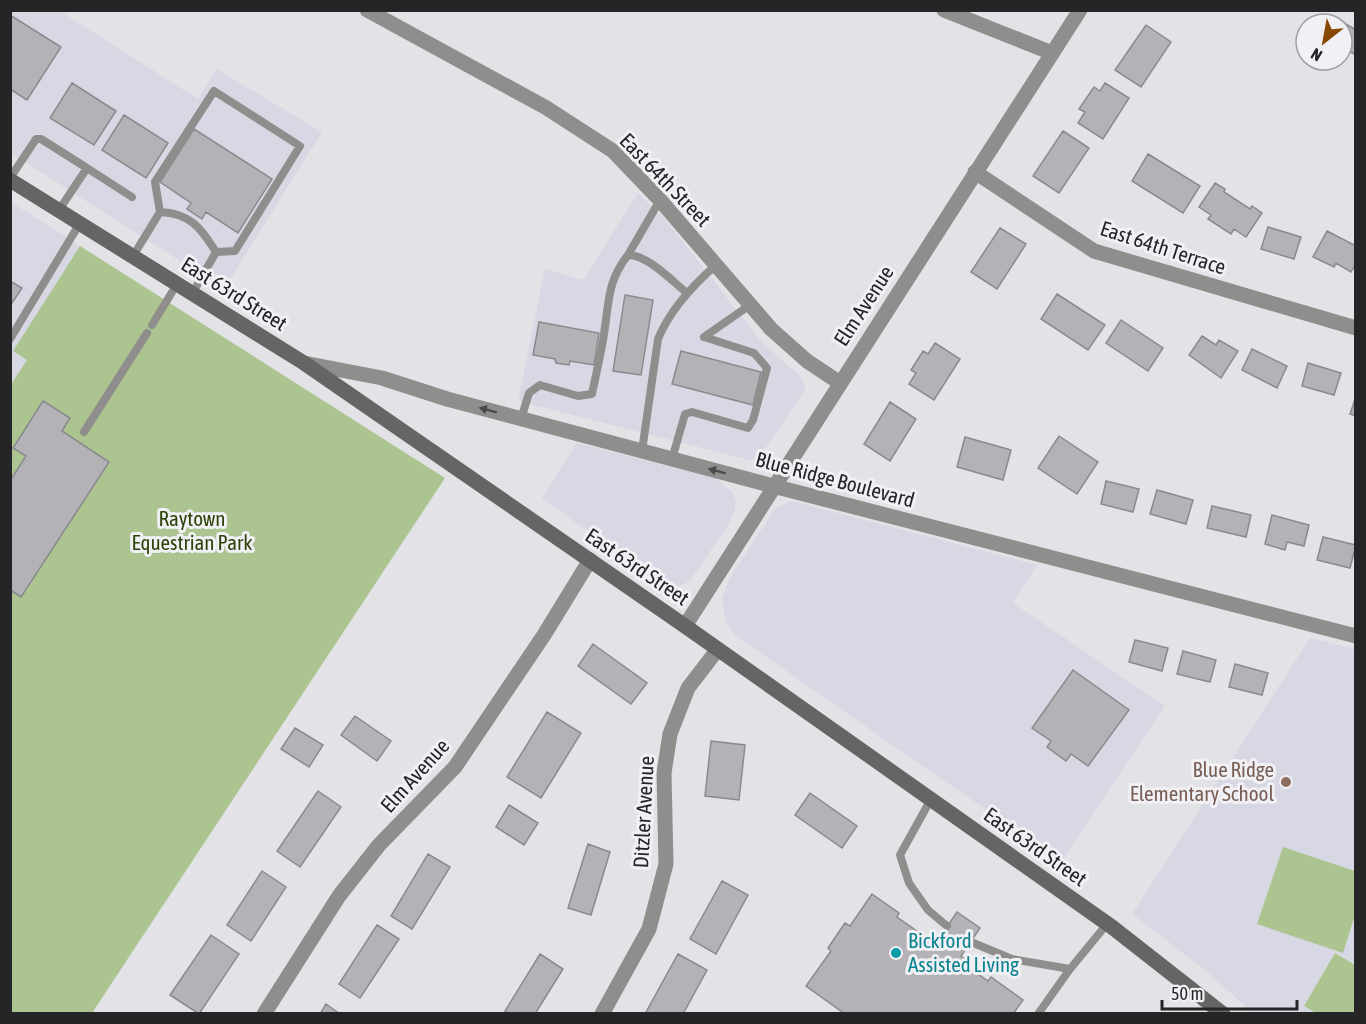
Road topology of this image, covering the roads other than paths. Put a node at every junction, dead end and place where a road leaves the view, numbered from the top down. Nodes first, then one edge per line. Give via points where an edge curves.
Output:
1 (367, 10) edge
2 (944, 10) edge
3 (1080, 10) edge
4 (1052, 53) junction
5 (87, 168) junction
6 (975, 172) junction
7 (10, 179) edge
8 (132, 197) dead end
9 (660, 200) junction
10 (59, 210) junction
11 (160, 212) junction
12 (80, 223) junction
13 (216, 252) junction
14 (628, 255) junction
15 (133, 256) junction
16 (716, 265) junction
17 (177, 284) junction
18 (687, 293) junction
19 (192, 294) junction
20 (750, 304) junction
21 (152, 325) dead end
22 (1356, 328) edge
23 (147, 333) dead end
24 (10, 339) edge
25 (304, 363) junction
26 (840, 382) junction
27 (521, 419) junction
28 (84, 432) dead end
29 (642, 451) junction
30 (672, 459) junction
31 (773, 486) junction
32 (590, 560) junction
33 (685, 626) junction
34 (1356, 636) edge
35 (718, 649) junction
36 (931, 799) junction
37 (1107, 924) junction
38 (948, 926) dead end
39 (971, 942) dead end
40 (1070, 969) junction
41 (264, 1014) edge
42 (602, 1014) edge
43 (1038, 1014) edge
44 (1223, 1014) edge

1 - 9 street, East 64th Street via 545,107 613,151
2 - 4 street
3 - 4 street, Elm Avenue
4 - 6 street, Elm Avenue
5 - 7 lane via 36,139
5 - 8 lane
5 - 10 lane
6 - 22 street, East 64th Terrace via 1094,251
6 - 26 street, Elm Avenue
7 - 10 main road, East 63rd Street
9 - 14 lane
9 - 16 street, East 64th Street
10 - 12 main road, East 63rd Street
11 - 13 lane via 177,213 202,230
11 - 13 lane via 155,182 214,91 300,146 235,251
11 - 15 lane
12 - 15 main road, East 63rd Street
12 - 24 lane
13 - 19 lane
14 - 18 lane via 645,260
14 - 27 lane via 617,268 608,295 592,394 578,396 540,385 529,393
15 - 17 main road, East 63rd Street
16 - 18 lane
16 - 20 street, East 64th Street
17 - 19 main road, East 63rd Street
17 - 21 lane
18 - 29 lane via 658,339
19 - 25 main road, East 63rd Street
20 - 26 street, East 64th Street via 807,361
20 - 30 lane via 704,337 754,353 767,368 753,420 748,428 692,412 685,414
23 - 28 lane
27 -> 25 street, Blue Ridge Boulevard via 382,378
25 - 32 main road, East 63rd Street
26 - 31 street, Elm Avenue
27 - 29 street, Blue Ridge Boulevard
29 - 30 street, Blue Ridge Boulevard
31 -> 30 street, Blue Ridge Boulevard
31 - 33 street, Elm Avenue
31 - 34 street, Blue Ridge Boulevard
32 - 33 main road, East 63rd Street
32 - 41 street, Elm Avenue via 455,767 380,845 339,896
33 - 35 main road, East 63rd Street
35 - 36 main road, East 63rd Street
35 - 42 street, Ditzler Avenue via 688,688 669,734 664,773 666,864 649,929
36 - 37 main road, East 63rd Street
36 - 38 lane via 900,855 909,883 928,910
37 - 40 lane
37 - 44 main road, East 63rd Street
39 - 40 lane via 1012,960
40 - 43 lane

